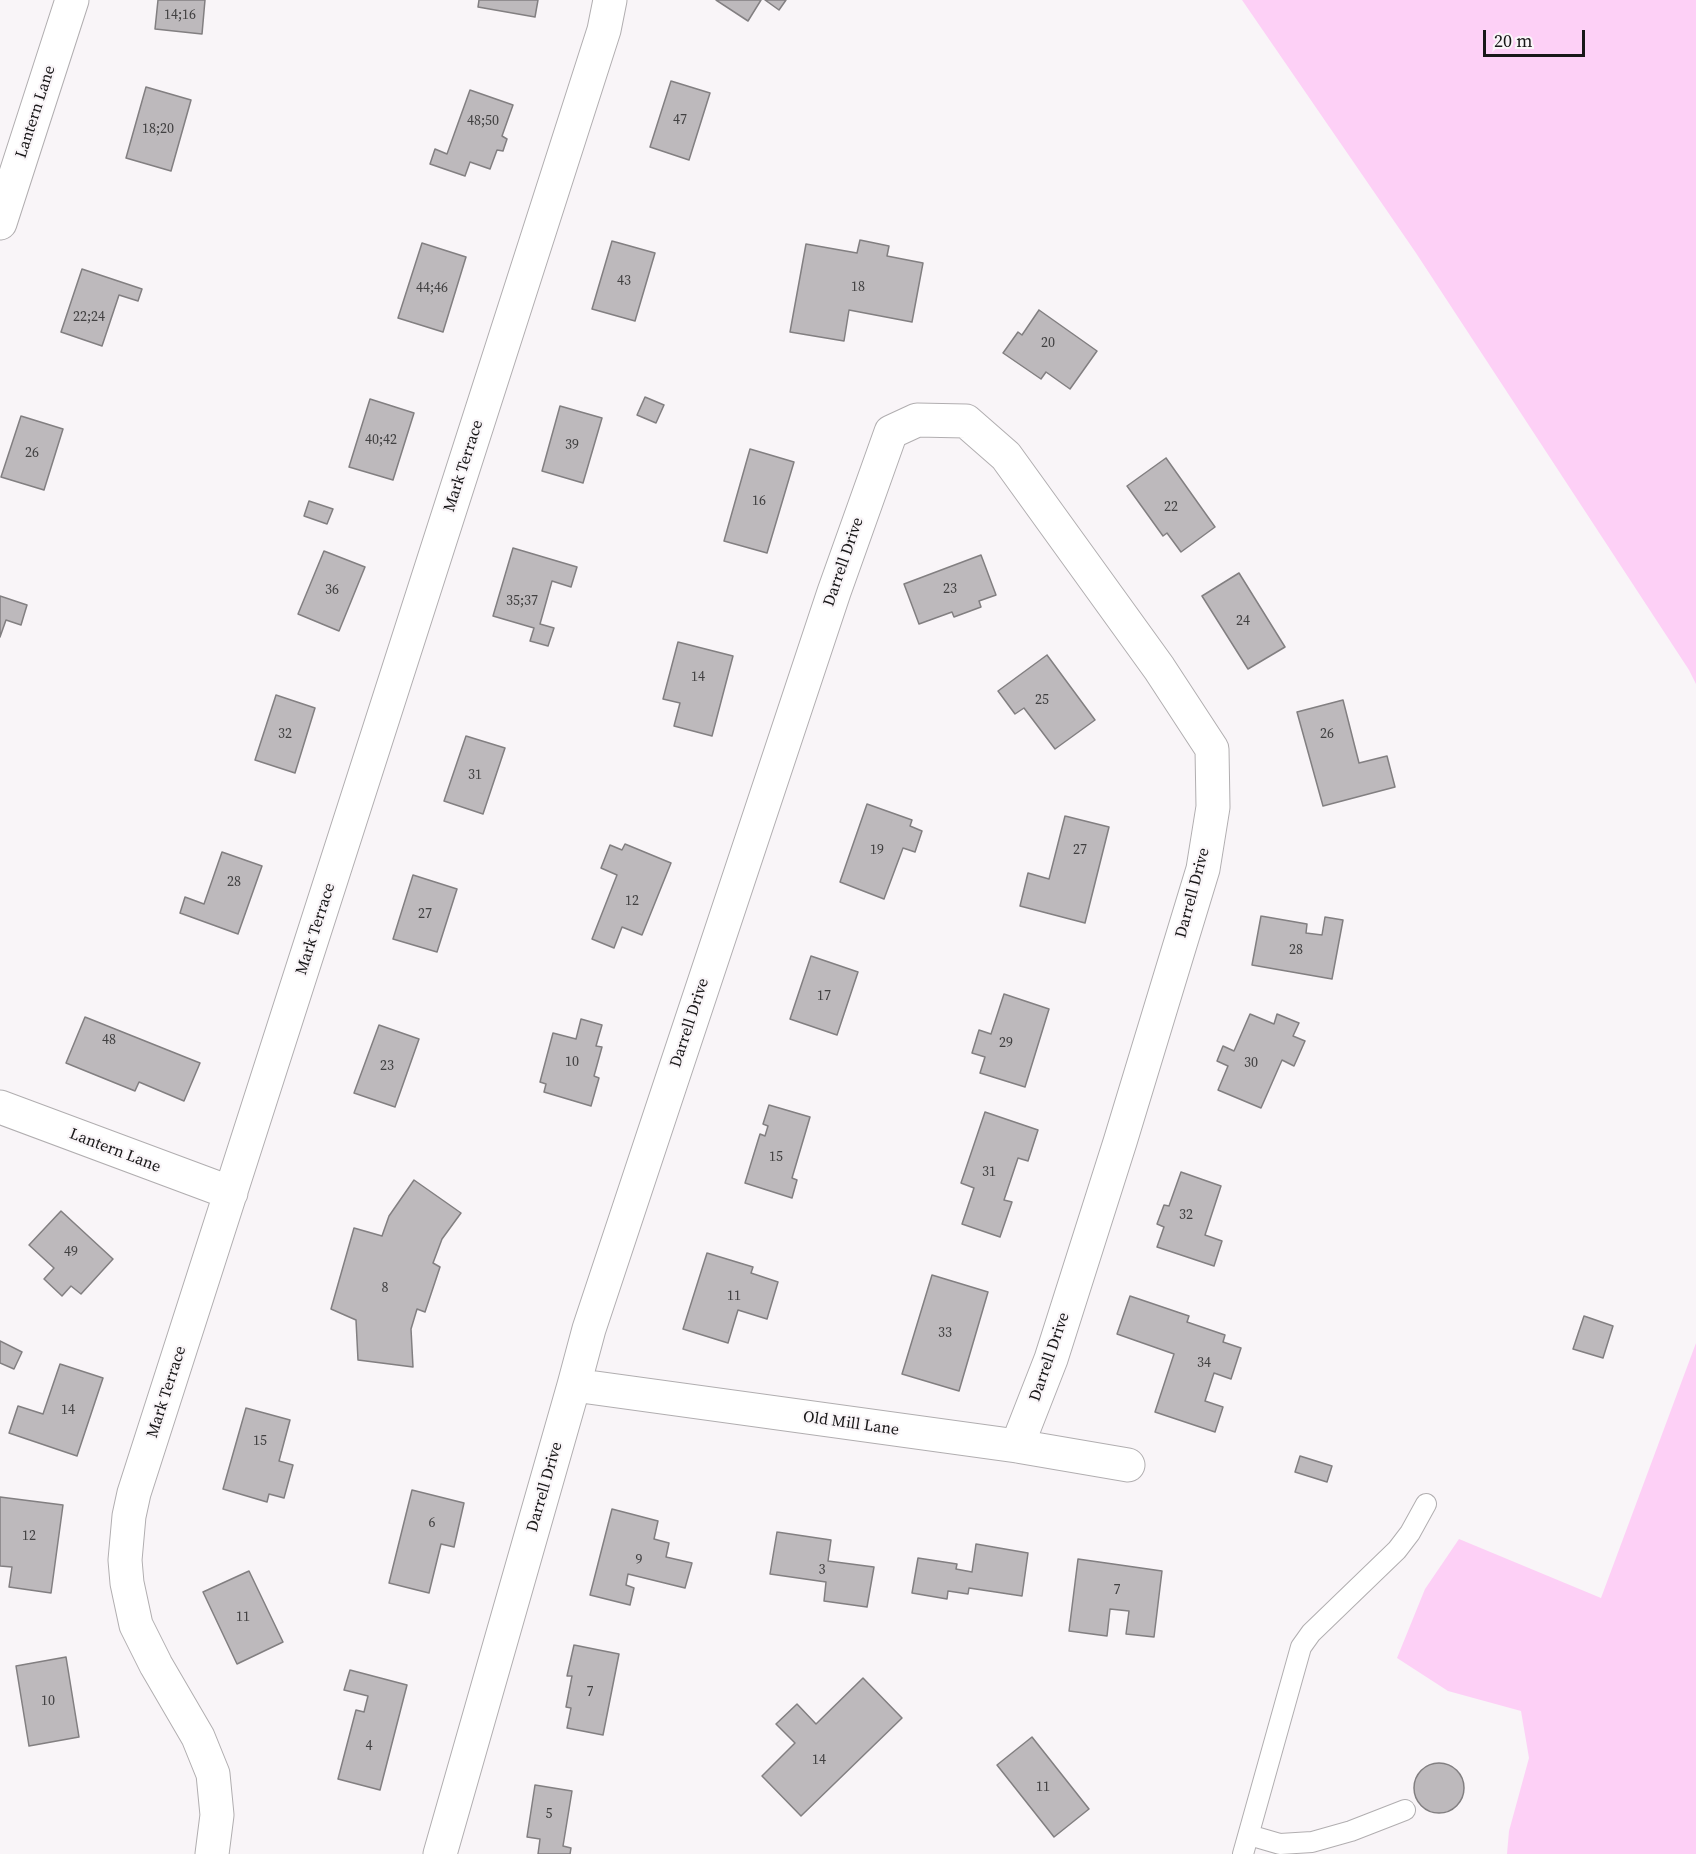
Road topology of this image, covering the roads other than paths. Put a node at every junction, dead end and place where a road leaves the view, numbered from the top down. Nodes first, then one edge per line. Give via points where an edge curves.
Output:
1 (72, 0) edge
2 (610, 0) edge
3 (0, 223) edge
4 (0, 1107) edge
5 (231, 1193) junction
6 (574, 1385) junction
7 (1017, 1446) junction
8 (1128, 1465) dead end
9 (1426, 1504) dead end
10 (1404, 1810) dead end
11 (1249, 1835) junction
12 (212, 1854) edge
13 (440, 1854) edge
14 (1243, 1854) edge

1 - 3 street, Lantern Lane
2 - 5 street, Mark Terrace
4 - 5 street, Lantern Lane
5 - 12 street, Mark Terrace via 134,1493 126,1538 127,1583 136,1625 193,1728 213,1774 217,1815
6 - 7 street, Old Mill Lane
6 - 7 street, Darrell Drive via 615,1250 891,432 917,420 966,421 1006,456 1159,668 1212,750 1213,807 1203,869 1051,1359
6 - 13 street, Darrell Drive
7 - 8 street, Old Mill Lane
9 - 11 lane via 1397,1550 1301,1647
10 - 11 lane via 1312,1842 1280,1844
11 - 14 lane

